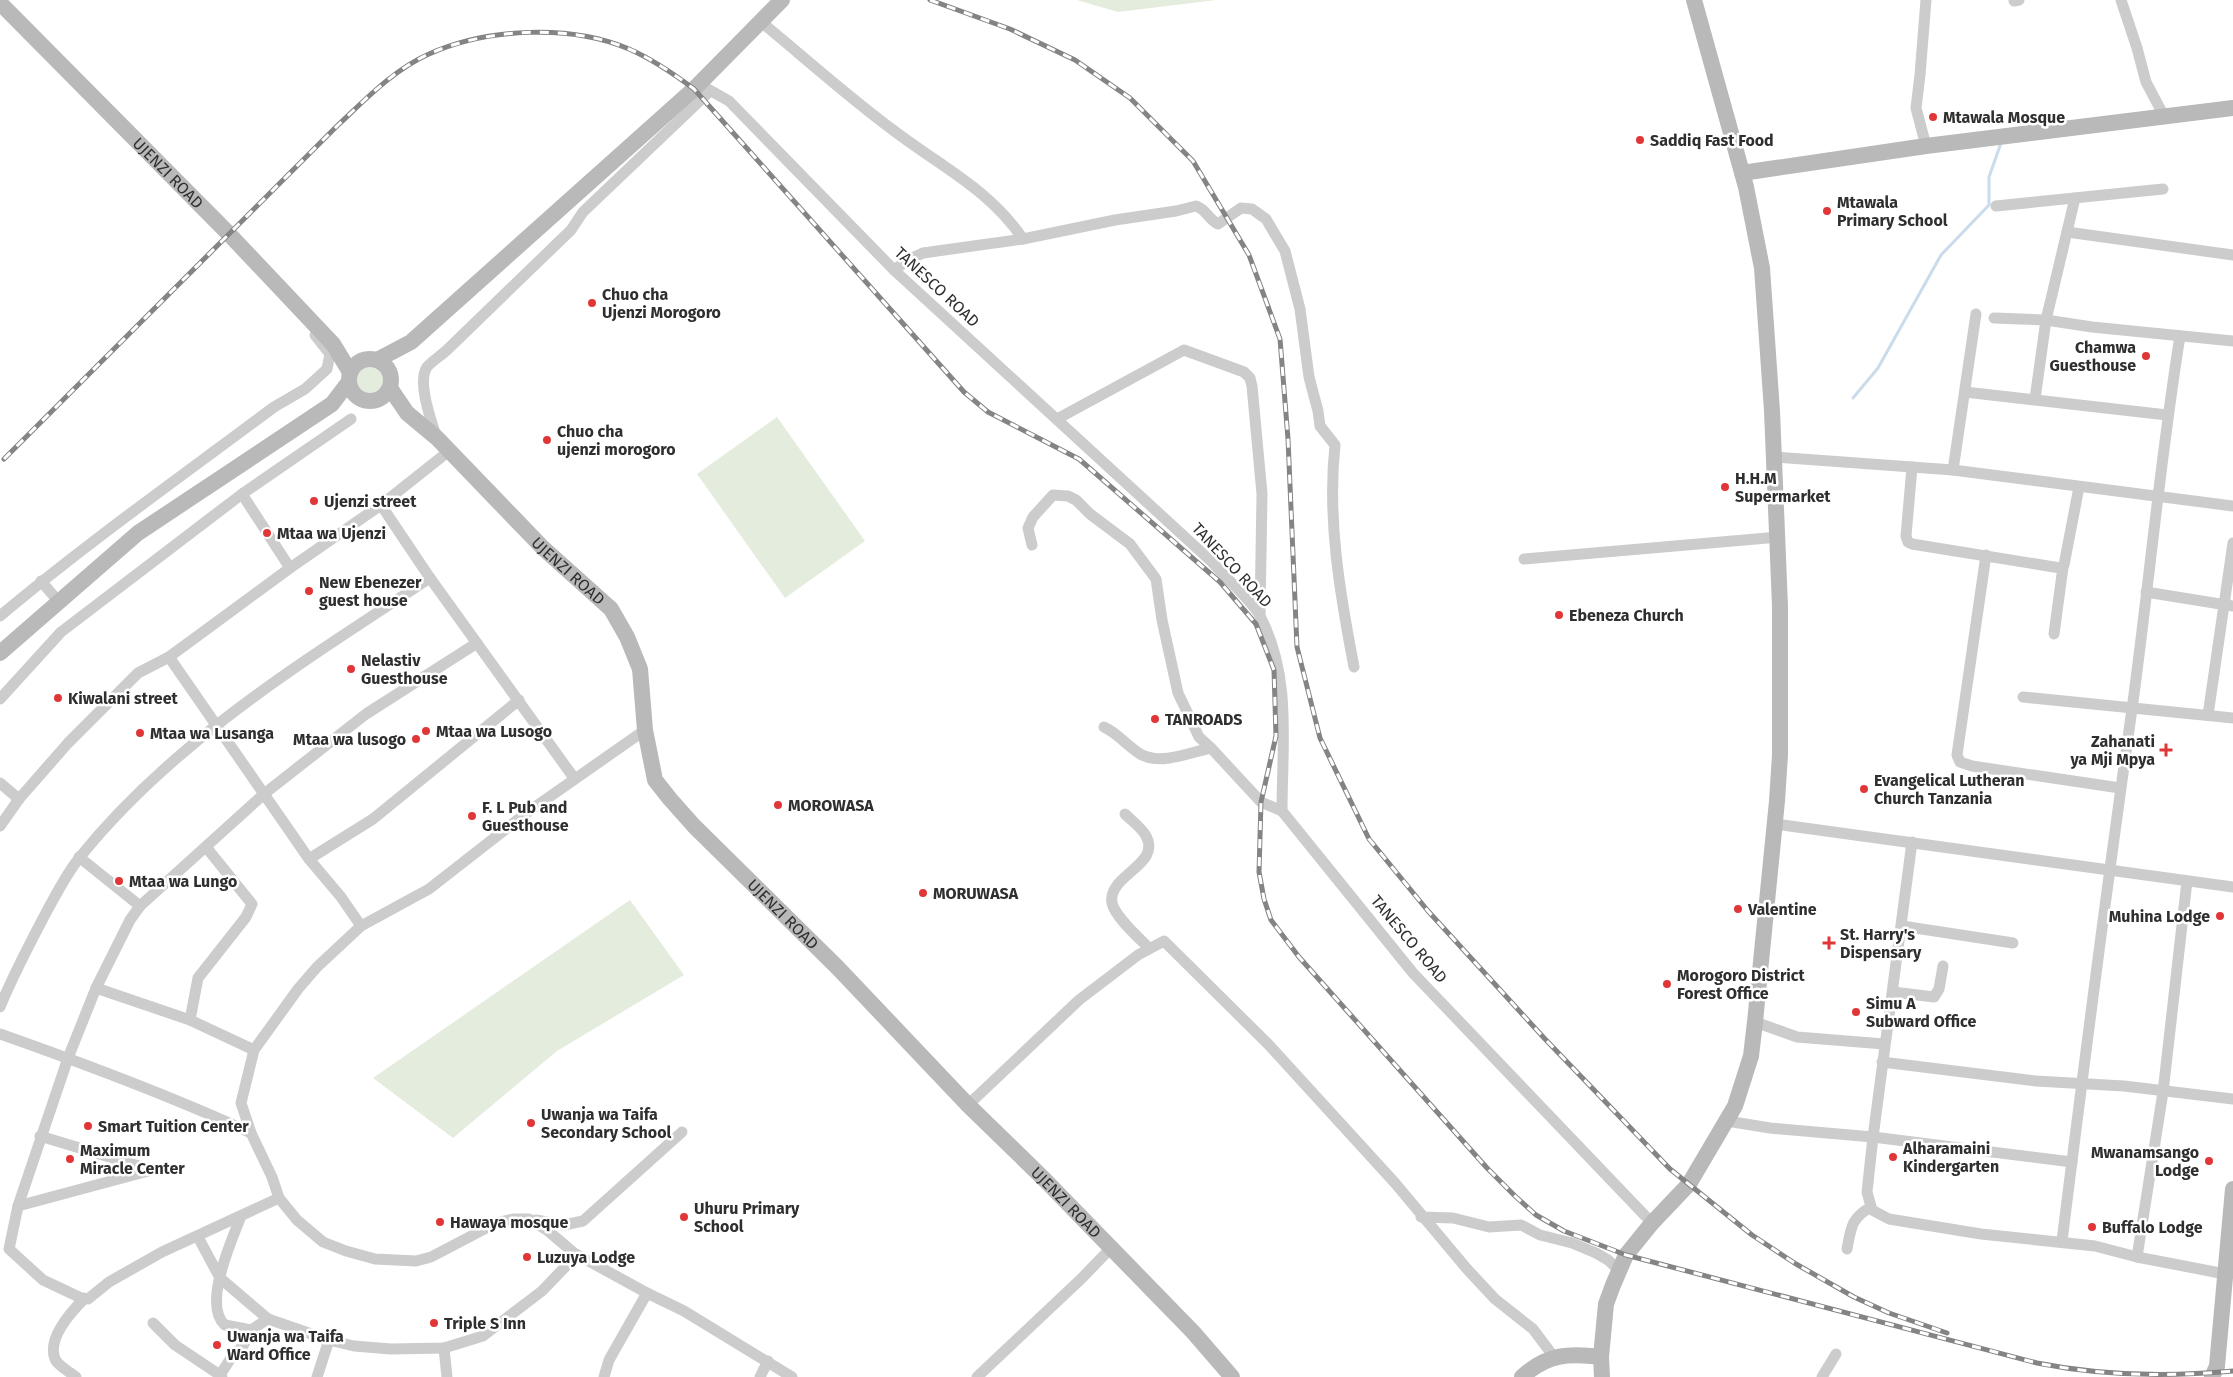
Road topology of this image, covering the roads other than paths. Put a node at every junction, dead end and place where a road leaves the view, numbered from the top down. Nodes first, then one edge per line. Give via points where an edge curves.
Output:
1 (782, 0) edge
2 (1694, 0) edge
3 (1926, 0) edge
4 (2121, 0) edge
5 (0, 3) edge
6 (760, 21) junction
7 (704, 88) junction
8 (2233, 108) edge
9 (2164, 116) junction
10 (1926, 146) junction
11 (1742, 173) junction
12 (2163, 188) dead end
13 (2075, 198) junction
14 (1996, 206) dead end
15 (2067, 232) junction
16 (1024, 239) junction
17 (2233, 255) edge
18 (894, 270) junction
19 (265, 272) junction
20 (1976, 314) dead end
21 (1994, 318) dead end
22 (2046, 320) junction
23 (2180, 336) junction
24 (2233, 341) edge
25 (411, 342) junction
26 (333, 344) junction
27 (369, 360) junction
28 (349, 378) junction
29 (391, 383) junction
30 (1965, 392) junction
31 (2035, 399) junction
32 (366, 400) junction
33 (332, 404) junction
34 (407, 413) junction
35 (2167, 415) junction
36 (352, 419) dead end
37 (1057, 419) junction
38 (437, 438) junction
39 (449, 451) junction
40 (1774, 457) junction
41 (1912, 467) junction
42 (1953, 470) junction
43 (2079, 487) junction
44 (242, 494) junction
45 (2159, 498) junction
46 (381, 505) junction
47 (2233, 506) edge
48 (1779, 537) junction
49 (2233, 543) edge
50 (1032, 545) dead end
51 (1986, 555) junction
52 (1524, 559) dead end
53 (2063, 567) junction
54 (290, 568) junction
55 (430, 578) junction
56 (41, 582) junction
57 (2146, 592) junction
58 (58, 601) junction
59 (2228, 605) edge
60 (1260, 615) junction
61 (0, 616) edge
62 (2054, 634) dead end
63 (477, 643) junction
64 (0, 653) edge
65 (169, 657) junction
66 (1354, 667) dead end
67 (2024, 697) dead end
68 (0, 699) edge
69 (519, 700) junction
70 (2132, 709) junction
71 (2208, 715) junction
72 (2233, 718) edge
73 (216, 726) junction
74 (1104, 727) dead end
75 (645, 730) junction
76 (1211, 748) junction
77 (574, 778) junction
78 (0, 783) edge
79 (2120, 788) junction
80 (264, 794) junction
81 (19, 799) junction
82 (1282, 811) junction
83 (1125, 814) dead end
84 (1774, 824) junction
85 (0, 826) edge
86 (1912, 842) junction
87 (206, 847) junction
88 (79, 857) junction
89 (309, 859) junction
90 (2109, 869) junction
91 (2187, 881) junction
92 (2233, 887) edge
93 (140, 906) junction
94 (361, 926) junction
95 (1902, 926) junction
96 (2013, 944) dead end
97 (1149, 948) junction
98 (1943, 966) dead end
99 (96, 988) junction
100 (1893, 992) junction
101 (0, 1007) edge
102 (190, 1020) junction
103 (1755, 1022) junction
104 (0, 1034) edge
105 (1884, 1044) junction
106 (254, 1050) junction
107 (68, 1058) junction
108 (1882, 1062) junction
109 (2082, 1084) junction
110 (2164, 1092) junction
111 (2233, 1100) edge
112 (968, 1104) junction
113 (1727, 1121) junction
114 (682, 1132) dead end
115 (251, 1134) junction
116 (40, 1136) junction
117 (1873, 1137) junction
118 (2072, 1162) junction
119 (2233, 1190) edge
120 (279, 1198) junction
121 (18, 1206) junction
122 (1871, 1207) junction
123 (241, 1216) junction
124 (1421, 1217) junction
125 (530, 1218) junction
126 (1652, 1223) junction
127 (198, 1237) junction
128 (2062, 1241) junction
129 (5, 1248) edge
130 (1111, 1248) junction
131 (1847, 1249) dead end
132 (574, 1253) junction
133 (2230, 1255) edge
134 (2136, 1257) junction
135 (1619, 1270) junction
136 (2225, 1274) junction
137 (220, 1278) junction
138 (647, 1293) junction
139 (84, 1299) junction
140 (268, 1319) junction
141 (152, 1324) dead end
142 (251, 1330) junction
143 (329, 1340) junction
144 (444, 1348) junction
145 (1836, 1354) dead end
146 (1554, 1357) junction
147 (1601, 1357) junction
148 (768, 1361) junction
149 (221, 1376) edge
150 (76, 1377) edge
151 (317, 1377) edge
152 (447, 1377) edge
153 (604, 1377) edge
154 (760, 1377) edge
155 (792, 1377) edge
156 (977, 1377) edge
157 (1232, 1377) edge
158 (1522, 1377) edge
159 (1602, 1377) edge
160 (1822, 1377) edge
161 (2212, 1377) edge

1 - 6 street
2 - 11 street
3 - 10 street via 1916,108
4 - 9 street via 2146,82
5 - 19 street, UJENZI ROAD
6 - 7 street
6 - 16 street via 893,130 986,196 1009,218
7 - 18 street, TANESCO ROAD via 729,101
7 - 25 street
7 - 38 street via 583,212 571,230 427,367 424,388
8 - 9 street
9 - 10 street
10 - 11 street
11 - 40 street via 1762,268
12 - 13 street
13 - 14 street
13 - 15 street
15 - 17 street
15 - 22 street
16 - 18 street via 923,254
16 - 66 street via 1196,206 1205,210 1218,224 1241,208 1248,208 1271,225 1285,251 1300,309 1309,377 1320,426 1335,445 1332,518
18 - 37 street, TANESCO ROAD
19 - 26 street, UJENZI ROAD
19 - 56 street via 330,354 327,369
20 - 30 street
21 - 22 street
22 - 23 street
22 - 31 street
23 - 24 street
23 - 35 street
25 - 27 street
25 - 29 street
26 - 27 street
26 - 28 street
27 - 28 street
27 - 29 street via 387,367
28 - 32 street via 354,395
28 - 33 street
29 - 32 street via 383,397
29 - 34 street
30 - 31 street
30 - 42 street
31 - 35 street
32 - 33 street
32 - 34 street
33 - 58 street via 138,533
34 - 38 street, UJENZI ROAD
35 - 45 street
36 - 44 street
37 - 60 street, TANESCO ROAD via 1212,562
37 - 60 street via 1184,350 1244,372 1252,386 1262,494
38 - 39 street, UJENZI ROAD
39 - 46 street
39 - 75 street, UJENZI ROAD via 543,548 610,609 627,636 640,669
40 - 41 street
40 - 48 street
41 - 42 street
41 - 51 street via 1906,541
42 - 43 street
43 - 45 street
43 - 53 street
44 - 54 street
44 - 68 street via 61,632
45 - 47 street
45 - 57 street
46 - 54 street
46 - 55 street
48 - 52 street
48 - 84 street via 1780,755
49 - 59 street
50 - 76 street via 1028,528 1033,517 1053,495 1076,500 1130,544 1156,579 1178,693 1199,737
51 - 53 street
51 - 79 street via 1957,755 1960,762
53 - 62 street
54 - 65 street
55 - 63 street
55 - 73 street via 298,665
56 - 58 street
56 - 61 street
57 - 59 street
57 - 70 street
58 - 64 street
59 - 71 street
60 - 82 street, TANESCO ROAD via 1277,661 1284,708
63 - 69 street
63 - 80 street via 366,714
65 - 73 street
65 - 81 street via 138,673 68,743
67 - 70 street
69 - 77 street
69 - 89 street via 373,819
70 - 71 street
70 - 79 street
71 - 72 street
73 - 80 street
73 - 88 street via 144,788
74 - 76 street via 1142,755 1157,759
75 - 77 street
75 - 112 street, UJENZI ROAD via 655,780 670,799
76 - 82 street via 1261,802
77 - 94 street via 429,889
78 - 81 street
79 - 90 street
80 - 87 street
80 - 89 street
81 - 85 street
82 - 126 street, TANESCO ROAD via 1413,973
83 - 97 street via 1146,834 1149,848 1145,859 1120,881 1112,895 1112,905
84 - 86 street
84 - 103 street
86 - 90 street
86 - 95 street
87 - 93 street
87 - 102 street via 252,904 246,917 198,978
88 - 93 street
88 - 101 street via 17,966
89 - 94 street
90 - 91 street
90 - 109 street
91 - 92 street
91 - 110 street
93 - 99 street
94 - 106 street via 298,989
95 - 96 street
95 - 100 street
97 - 112 street via 1078,1000
97 - 124 street via 1164,941 1179,954 1268,1044 1395,1183
98 - 100 street via 1939,989 1934,997
99 - 102 street
99 - 107 street
100 - 105 street
102 - 106 street
103 - 105 street via 1797,1037
103 - 113 street via 1751,1056
104 - 107 street
105 - 108 street
106 - 115 street via 241,1103
107 - 115 street via 197,1108
107 - 116 street
108 - 109 street
108 - 117 street
109 - 110 street
109 - 118 street
110 - 111 street
110 - 134 street
112 - 130 street, UJENZI ROAD
113 - 117 street
113 - 126 street via 1689,1184
114 - 125 street via 583,1221 564,1225
115 - 120 street
116 - 121 street
116 - 121 street via 157,1170
117 - 118 street
117 - 122 street via 1867,1192
118 - 128 street
119 - 133 street
120 - 123 street
120 - 125 street via 297,1220 322,1242 375,1259 426,1259 496,1223
121 - 129 street
122 - 128 street via 1889,1219 1981,1234
122 - 131 street via 1857,1214
123 - 127 street
123 - 137 street
124 - 135 street via 1453,1218 1489,1227 1521,1225 1540,1235 1596,1253
124 - 146 street via 1495,1299 1532,1329
125 - 132 street
126 - 135 street via 1626,1255
127 - 137 street
127 - 139 street via 162,1252
128 - 134 street
129 - 139 street via 43,1280
130 - 156 street
130 - 157 street, UJENZI ROAD
132 - 138 street
132 - 144 street via 552,1281 496,1327 474,1340
133 - 136 street
134 - 136 street
135 - 147 street via 1606,1304
136 - 161 street via 2217,1366
137 - 140 street
137 - 142 street via 217,1300 221,1320 229,1327
138 - 148 street
138 - 153 street
139 - 150 street via 68,1315 53,1347 56,1361
140 - 142 street
140 - 143 street
141 - 149 street via 174,1345
142 - 149 street
143 - 144 street via 391,1349
143 - 151 street
144 - 152 street
145 - 160 street
146 - 147 street via 1572,1354
146 - 158 street
147 - 159 street
148 - 154 street
148 - 155 street

